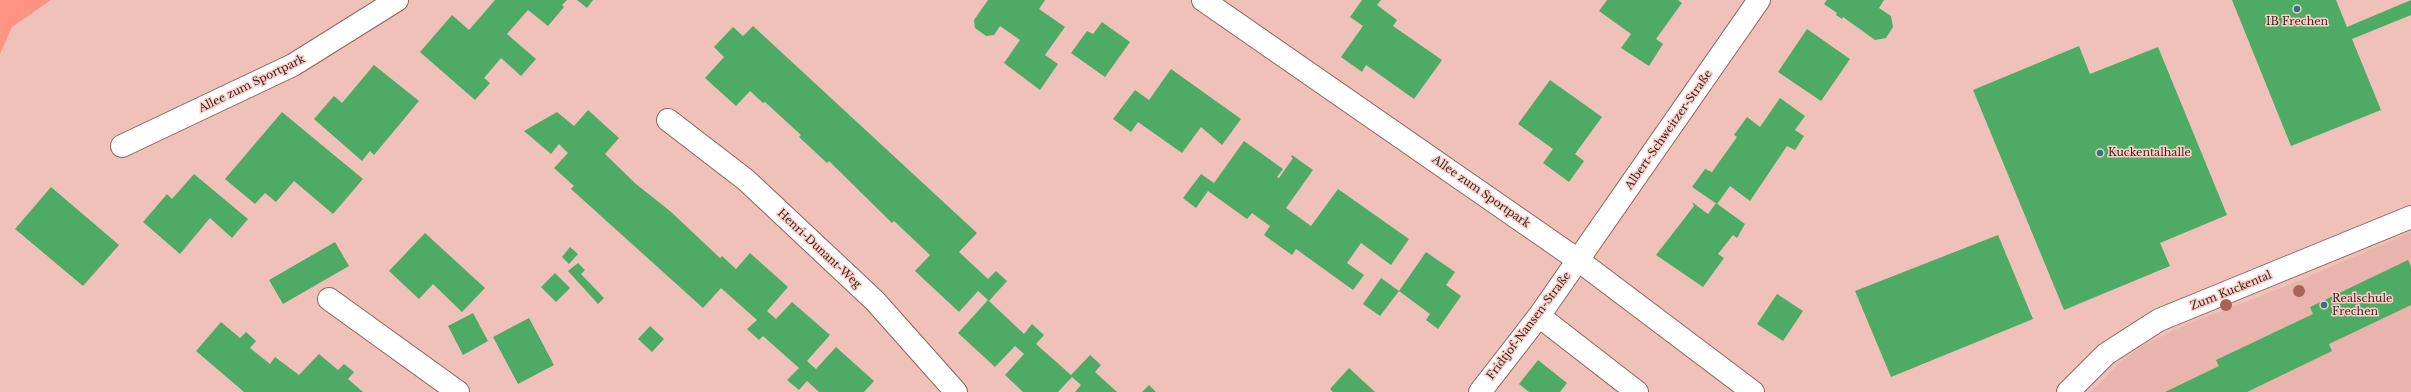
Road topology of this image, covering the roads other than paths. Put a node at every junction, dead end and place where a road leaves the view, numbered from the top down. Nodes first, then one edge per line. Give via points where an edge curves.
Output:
1 (397, 0) edge
2 (1203, 0) edge
3 (1759, 0) edge
4 (668, 120) dead end
5 (122, 146) dead end
6 (2411, 217) edge
7 (1578, 260) junction
8 (330, 299) dead end
9 (1539, 316) junction
10 (458, 392) edge
11 (956, 392) edge
12 (1480, 392) edge
13 (1637, 392) edge
14 (1753, 392) edge
15 (2068, 392) edge

1 - 5 street, Allee zum Sportpark via 293,65
2 - 7 street, Allee zum Sportpark
3 - 7 street, Albert-Schweitzer-Straße
4 - 11 street, Henri-Dunant-Weg via 746,180 876,301
6 - 15 street, Zum Kuckental via 2160,320 2106,354
7 - 9 street, Fridtjof-Nansen-Straße
7 - 14 street, Allee zum Sportpark
8 - 10 street
9 - 12 street, Fridtjof-Nansen-Straße
9 - 13 street

